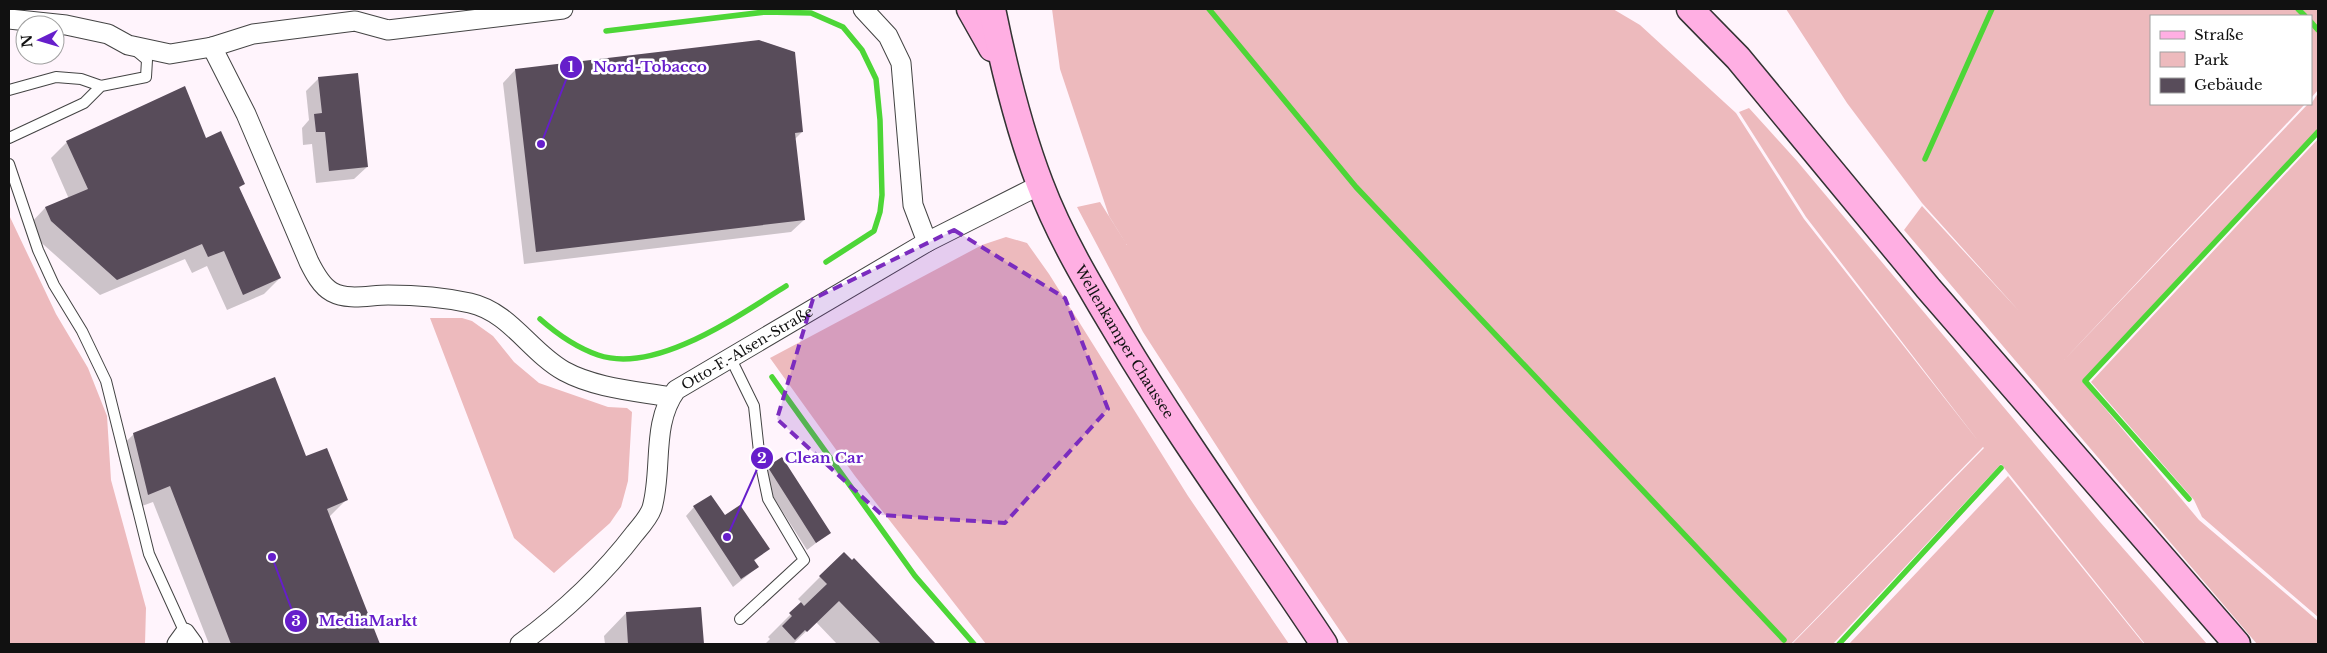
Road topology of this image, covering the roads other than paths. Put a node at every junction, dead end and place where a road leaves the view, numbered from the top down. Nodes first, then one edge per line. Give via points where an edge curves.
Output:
1 (563, 9) edge
2 (863, 9) edge
3 (970, 9) edge
4 (992, 9) edge
5 (1001, 9) edge
6 (1690, 9) edge
7 (9, 19) edge
8 (128, 45) junction
9 (212, 47) junction
10 (1005, 71) junction
11 (101, 86) junction
12 (9, 90) edge
13 (9, 138) edge
14 (9, 164) edge
15 (1040, 185) junction
16 (927, 242) junction
17 (730, 357) junction
18 (670, 397) junction
19 (740, 619) dead end
20 (185, 640) edge
21 (530, 641) edge
22 (1324, 644) edge
23 (2237, 644) edge

1 - 9 street via 388,30 355,21 253,34
2 - 16 street via 888,36 901,63 913,205
3 - 10 main road
4 - 10 main road, Wellenkamper Chaussee
5 - 10 main road
6 - 23 main road via 1738,58 1928,288
7 - 8 street via 108,34
8 - 9 street via 170,54
8 - 11 lane via 147,60 146,77
9 - 18 street via 246,114 309,262 316,276 330,291 343,296 433,296 472,303 490,310 551,363 566,372 593,382
10 - 15 main road, Wellenkamper Chaussee
11 - 12 lane via 81,79 56,77
11 - 13 lane via 84,103
14 - 20 lane via 38,250 106,381 149,554
15 - 16 street, Otto-F.-Alsen-Straße
15 - 22 main road, Wellenkamper Chaussee via 1072,251 1135,362
16 - 17 street, Otto-F.-Alsen-Straße
17 - 18 street, Otto-F.-Alsen-Straße via 683,385
17 - 19 lane via 754,406 768,499 804,560
18 - 21 street, Otto-F.-Alsen-Straße via 661,421 657,481 651,511 624,547

